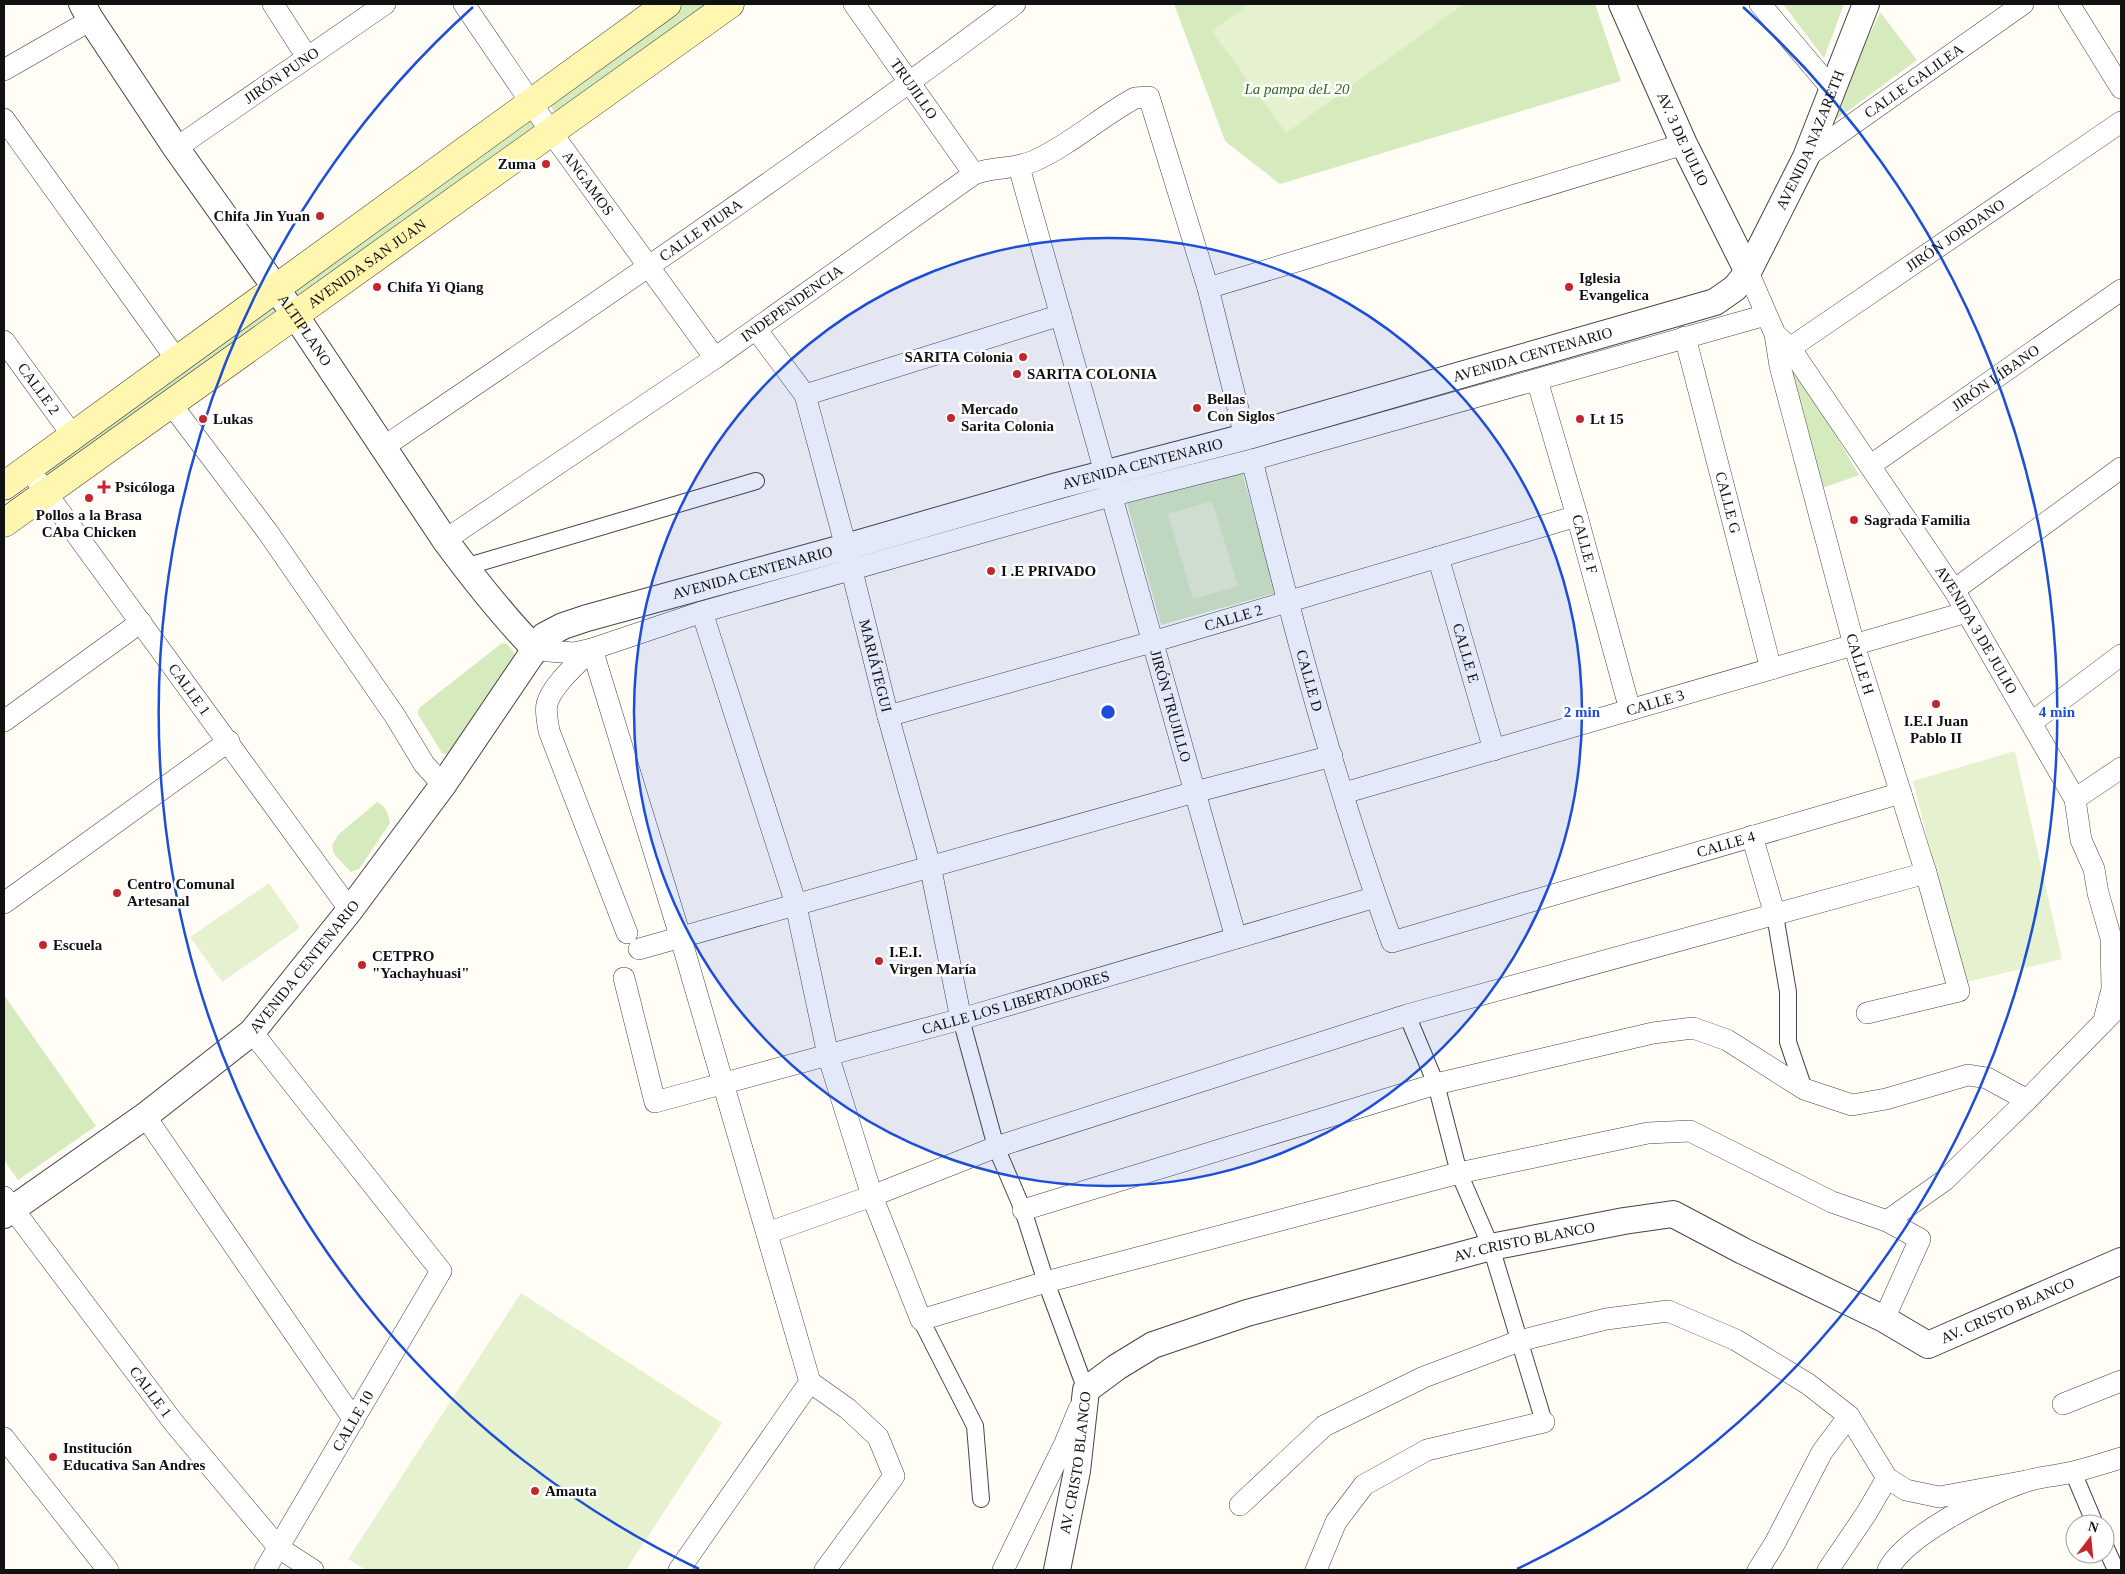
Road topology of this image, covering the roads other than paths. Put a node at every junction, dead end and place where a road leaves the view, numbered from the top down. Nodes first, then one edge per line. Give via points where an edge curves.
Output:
1 (273, 4) edge
2 (385, 4) edge
3 (464, 4) edge
4 (667, 4) edge
5 (730, 4) edge
6 (854, 4) edge
7 (1015, 4) edge
8 (1622, 4) edge
9 (1760, 4) edge
10 (1866, 4) edge
11 (2023, 4) edge
12 (2069, 4) edge
13 (86, 12) edge
14 (307, 57) junction
15 (4, 70) edge
16 (909, 83) junction
17 (2121, 88) edge
18 (1832, 89) junction
19 (1149, 96) joint
20 (530, 102) junction
21 (4, 119) edge
22 (2121, 122) edge
23 (551, 132) junction
24 (1684, 144) junction
25 (176, 148) junction
26 (1806, 157) junction
27 (1019, 167) junction
28 (974, 174) junction
29 (648, 268) junction
30 (1748, 272) junction
31 (276, 288) junction
32 (1208, 288) junction
33 (2121, 290) edge
34 (295, 315) junction
35 (1061, 315) junction
36 (1766, 315) junction
37 (756, 329) junction
38 (1686, 338) junction
39 (1782, 341) junction
40 (4, 342) edge
41 (715, 358) junction
42 (177, 360) junction
43 (1537, 380) junction
44 (805, 395) junction
45 (171, 404) junction
46 (73, 436) junction
47 (382, 448) junction
48 (1248, 448) junction
49 (1871, 465) junction
50 (28, 468) junction
51 (2121, 468) edge
52 (756, 481) dead end
53 (1107, 485) junction
54 (4, 486) edge
55 (46, 493) junction
56 (1577, 516) junction
57 (4, 523) edge
58 (445, 540) junction
59 (1438, 557) junction
60 (848, 559) junction
61 (465, 567) junction
62 (1954, 590) junction
63 (1288, 602) junction
64 (702, 612) junction
65 (1967, 612) junction
66 (141, 622) junction
67 (1152, 642) junction
68 (1854, 645) junction
69 (592, 649) junction
70 (536, 650) junction
71 (2121, 655) edge
72 (1771, 669) junction
73 (1630, 710) junction
74 (888, 716) junction
75 (4, 721) edge
76 (2032, 722) junction
77 (228, 741) junction
78 (1494, 750) junction
79 (1332, 756) junction
80 (2121, 768) edge
81 (443, 785) junction
82 (1194, 792) junction
83 (1344, 793) junction
84 (1901, 793) junction
85 (2075, 799) junction
86 (1752, 836) junction
87 (930, 867) junction
88 (1926, 873) junction
89 (1376, 897) junction
90 (4, 903) edge
91 (796, 906) junction
92 (350, 910) junction
93 (1775, 915) junction
94 (681, 938) junction
95 (1236, 938) junction
96 (624, 978) dead end
97 (2121, 1004) edge
98 (1867, 1013) dead end
99 (1407, 1015) junction
100 (961, 1019) junction
101 (2103, 1023) junction
102 (252, 1032) junction
103 (828, 1055) junction
104 (723, 1083) junction
105 (1436, 1084) junction
106 (1804, 1090) junction
107 (2028, 1100) junction
108 (145, 1116) junction
109 (996, 1147) junction
110 (1459, 1173) junction
111 (872, 1196) junction
112 (7, 1207) edge
113 (1023, 1210) junction
114 (1887, 1221) junction
115 (767, 1233) junction
116 (1491, 1247) junction
117 (2121, 1261) edge
118 (1046, 1282) junction
119 (1884, 1319) junction
120 (921, 1320) junction
121 (1520, 1341) junction
122 (810, 1382) junction
123 (2121, 1382) edge
124 (1086, 1390) junction
125 (2063, 1404) dead end
126 (1849, 1416) junction
127 (354, 1420) junction
128 (1544, 1422) joint
129 (4, 1438) edge
130 (2121, 1458) edge
131 (2073, 1472) junction
132 (1886, 1478) junction
133 (2026, 1481) junction
134 (981, 1499) dead end
135 (1240, 1505) dead end
136 (2091, 1514) edge
137 (279, 1548) junction
138 (108, 1570) edge
139 (265, 1570) edge
140 (313, 1570) edge
141 (679, 1570) edge
142 (824, 1570) edge
143 (1003, 1570) edge
144 (1057, 1570) edge
145 (1316, 1570) edge
146 (1758, 1570) edge
147 (1828, 1570) edge
148 (1888, 1570) edge

1 - 14 street
2 - 14 street, JIRÓN PUNO
3 - 20 street, ANGAMOS
4 - 20 main road
5 - 23 main road, AVENIDA SAN JUAN
6 - 16 street, TRUJILLO
7 - 16 street, CALLE PIURA
8 - 24 street, AV. 3 DE JULIO
9 - 18 street
10 - 18 street, AVENIDA NAZARETH
11 - 26 street, CALLE GALILEA
12 - 17 street
13 - 15 street
13 - 25 street, ALTIPLANO
14 - 25 street, JIRÓN PUNO
16 - 28 street, TRUJILLO
16 - 29 street, CALLE PIURA
18 - 26 street, AVENIDA NAZARETH
19 - 27 street, INDEPENDENCIA via 1124,104 1053,152
19 - 32 street, CALLE D
20 - 23 street, ANGAMOS
20 - 31 main road
21 - 42 street
22 - 39 street, JIRÓN JORDANO
23 - 29 street, ANGAMOS
23 - 34 main road, AVENIDA SAN JUAN
24 - 30 street, AV. 3 DE JULIO
24 - 32 street
25 - 31 street, ALTIPLANO
26 - 30 street, AVENIDA NAZARETH
27 - 28 street, INDEPENDENCIA via 987,169
27 - 35 street, JIRÓN TRUJILLO
28 - 37 street, INDEPENDENCIA
29 - 41 street, ANGAMOS
29 - 47 street, CALLE PIURA
30 - 36 street, AVENIDA 3 DE JULIO
30 - 48 street, AVENIDA CENTENARIO via 1715,302
31 - 34 street, ALTIPLANO
31 - 42 main road
32 - 48 street, CALLE D
33 - 49 street, JIRÓN LÍBANO
34 - 45 main road, AVENIDA SAN JUAN
34 - 47 street, ALTIPLANO
35 - 44 street
35 - 53 street, JIRÓN TRUJILLO
36 - 38 street, AVENIDA CENTENARIO
36 - 39 street, AVENIDA 3 DE JULIO
37 - 41 street, INDEPENDENCIA
37 - 44 street, MARIÁTEGUI
38 - 43 street, AVENIDA CENTENARIO
38 - 72 street, CALLE G
39 - 49 street, AVENIDA 3 DE JULIO
39 - 68 street, CALLE H via 1780,366
40 - 46 street, CALLE 2
41 - 58 street, INDEPENDENCIA
42 - 46 main road
43 - 48 street, AVENIDA CENTENARIO
43 - 56 street, CALLE F
44 - 60 street, MARIÁTEGUI
45 - 55 main road, AVENIDA SAN JUAN
45 - 81 street via 267,531 395,716 424,764
46 - 50 main road
47 - 58 street, ALTIPLANO
48 - 53 street, AVENIDA CENTENARIO
48 - 63 street, CALLE D
49 - 62 street, AVENIDA 3 DE JULIO
50 - 54 main road
50 - 55 street, CALLE 1
51 - 62 street
52 - 61 street
53 - 60 street, AVENIDA CENTENARIO
53 - 67 street, JIRÓN TRUJILLO
55 - 57 main road, AVENIDA SAN JUAN
55 - 66 street, CALLE 1
56 - 59 street, CALLE 2
56 - 73 street, CALLE F
58 - 61 street, ALTIPLANO
59 - 63 street, CALLE 2
59 - 78 street, CALLE E
60 - 64 street, AVENIDA CENTENARIO
60 - 70 street, AVENIDA CENTENARIO via 564,626 544,636
60 - 74 street, MARIÁTEGUI
61 - 70 street, ALTIPLANO
62 - 65 street, AVENIDA 3 DE JULIO
63 - 67 street, CALLE 2
63 - 79 street, CALLE D
64 - 69 street, AVENIDA CENTENARIO
64 - 91 street
65 - 68 street, CALLE 3
65 - 76 street, AVENIDA 3 DE JULIO
66 - 75 street
66 - 77 street, CALLE 1
67 - 74 street, CALLE 2
67 - 82 street, JIRÓN TRUJILLO
68 - 72 street, CALLE 3
68 - 84 street, CALLE H
69 - 70 street, AVENIDA CENTENARIO via 574,653
69 - 94 street
69 - 94 street via 552,692 547,704 549,731 633,941
70 - 81 street, AVENIDA CENTENARIO
71 - 76 street
72 - 73 street, CALLE 3
73 - 78 street, CALLE 3
74 - 87 street, MARIÁTEGUI
76 - 85 street, AVENIDA 3 DE JULIO
77 - 90 street
77 - 92 street, CALLE 1
78 - 83 street, CALLE 3
79 - 82 street
79 - 83 street, CALLE D
80 - 85 street
81 - 92 street, AVENIDA CENTENARIO
82 - 87 street
82 - 95 street, JIRÓN TRUJILLO
83 - 89 street, CALLE D
84 - 86 street, CALLE 4
84 - 88 street, CALLE H
85 - 101 street, AVENIDA 3 DE JULIO via 2080,840 2094,870 2111,938 2112,989
86 - 89 street, CALLE 4 via 1392,942
86 - 93 street
87 - 91 street
87 - 100 street, MARIÁTEGUI
88 - 93 street
88 - 98 street, CALLE H via 1959,991
89 - 95 street, CALLE LOS LIBERTADORES
91 - 94 street
91 - 103 street
92 - 102 street, AVENIDA CENTENARIO
93 - 99 street
93 - 106 street via 1788,992 1788,1042
94 - 104 street
95 - 100 street, CALLE LOS LIBERTADORES
96 - 104 street, CALLE LOS LIBERTADORES via 655,1102
97 - 101 street
99 - 105 street
99 - 109 street
100 - 103 street, CALLE LOS LIBERTADORES
100 - 109 street
101 - 107 street
102 - 108 street, AVENIDA CENTENARIO
102 - 127 street, CALLE 10 via 441,1271
103 - 104 street, CALLE LOS LIBERTADORES
103 - 111 street
104 - 115 street
105 - 106 street via 1653,1032 1694,1028 1727,1040
105 - 110 street
105 - 113 street
106 - 107 street via 1852,1105 1886,1099 1968,1075 1986,1078
107 - 114 street via 1944,1180
108 - 112 street, AVENIDA CENTENARIO
108 - 127 street
109 - 111 street
109 - 113 street
110 - 114 street via 1648,1133 1690,1130 1832,1202
110 - 116 street
110 - 118 street
111 - 115 street
111 - 120 street
112 - 137 street, CALLE 1 via 174,1423
113 - 118 street
114 - 119 street via 1920,1240
115 - 122 street
116 - 119 street, AV. CRISTO BLANCO via 1673,1214
116 - 121 street
116 - 124 street, AV. CRISTO BLANCO via 1247,1313 1153,1345
117 - 119 street, AV. CRISTO BLANCO via 1928,1345
118 - 120 street
118 - 124 street
120 - 134 street via 975,1426
121 - 126 street via 1606,1319 1668,1311 1736,1340 1808,1384
121 - 128 street
121 - 135 street via 1424,1378 1324,1426
122 - 141 street
122 - 142 street via 848,1409 878,1437 894,1476
123 - 125 street
124 - 143 street via 1065,1443
124 - 144 street, AV. CRISTO BLANCO via 1077,1471
126 - 132 street
126 - 146 street via 1822,1452
127 - 137 street, CALLE 10
128 - 145 street via 1427,1450 1364,1485 1336,1522
129 - 138 street
130 - 131 street
131 - 133 street
131 - 136 street
132 - 133 street via 1906,1490 1939,1497
132 - 147 street
133 - 148 street via 1925,1532 1893,1561
137 - 139 street, CALLE 10
137 - 140 street, CALLE 1

